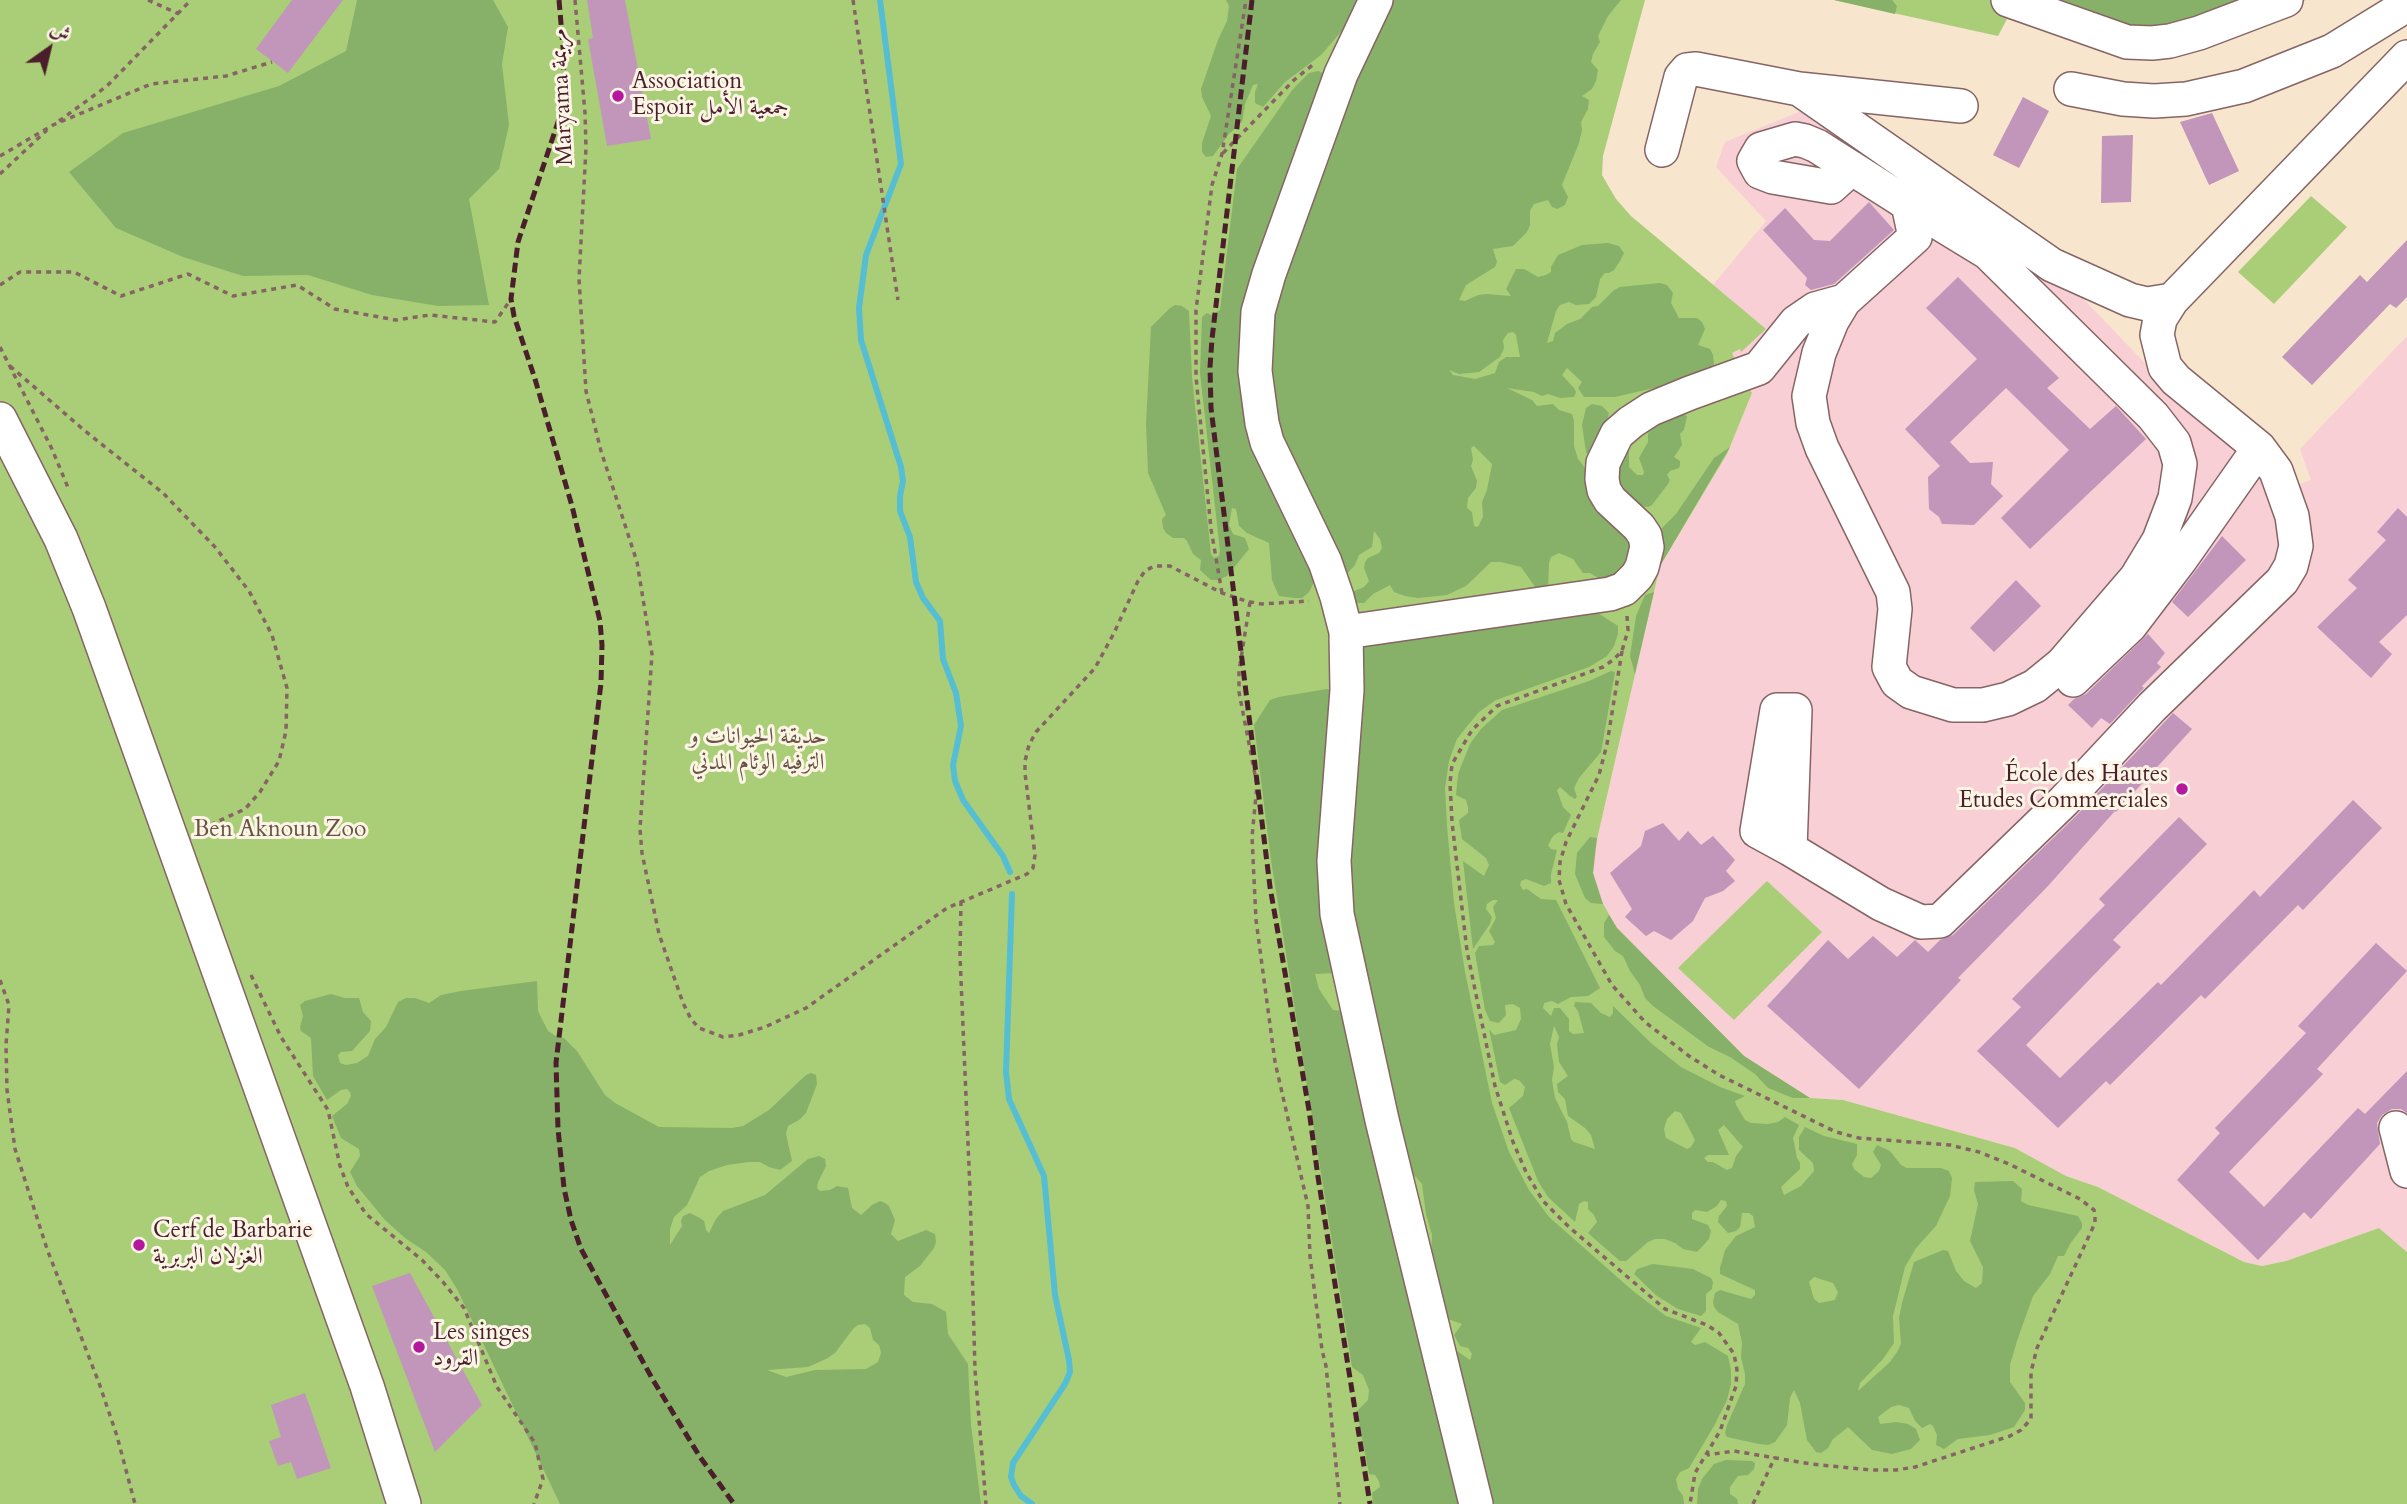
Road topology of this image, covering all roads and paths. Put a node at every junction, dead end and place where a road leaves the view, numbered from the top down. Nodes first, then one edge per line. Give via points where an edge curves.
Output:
1 (148, 0) edge
2 (191, 0) edge
3 (575, 0) edge
4 (853, 0) edge
5 (1246, 0) edge
6 (1376, 0) edge
7 (2008, 0) edge
8 (2287, 0) edge
9 (2407, 5) edge
10 (180, 13) junction
11 (1353, 52) junction
12 (2407, 57) edge
13 (272, 62) dead end
14 (1799, 89) junction
15 (2071, 89) dead end
16 (1961, 106) dead end
17 (53, 125) junction
18 (1662, 149) dead end
19 (1222, 154) junction
20 (0, 156) edge
21 (1852, 169) dead end
22 (0, 174) edge
23 (1918, 192) junction
24 (0, 285) edge
25 (511, 299) dead end
26 (898, 300) dead end
27 (2172, 300) junction
28 (1844, 301) junction
29 (0, 347) edge
30 (9, 364) junction
31 (0, 419) edge
32 (2259, 448) junction
33 (73, 500) dead end
34 (1624, 589) junction
35 (1222, 593) junction
36 (1337, 597) junction
37 (1250, 602) junction
38 (1346, 632) junction
39 (1622, 651) junction
40 (2073, 681) dead end
41 (203, 841) dead end
42 (1790, 849) dead end
43 (961, 901) junction
44 (246, 964) dead end
45 (0, 980) edge
46 (2396, 1128) dead end
47 (2407, 1171) edge
48 (1707, 1455) junction
49 (1775, 1457) junction
50 (135, 1504) edge
51 (404, 1504) edge
52 (534, 1504) edge
53 (986, 1504) edge
54 (1340, 1504) edge
55 (1476, 1504) edge
56 (1690, 1504) edge
57 (1753, 1504) edge

1 - 10 path
2 - 10 path
3 - 43 path, Maryama مريمة via 585,113 579,279 586,391 637,562 652,654 642,853 659,934 684,1003 699,1028 723,1037 765,1027 806,1008 930,918
4 - 26 path
5 - 19 path
6 - 11 street
7 - 8 street via 2127,42 2152,43 2199,33
9 - 15 street via 2332,51 2244,86 2154,101
10 - 17 path via 107,86
11 - 19 path via 1310,66
11 - 36 street via 1269,274 1256,332 1255,371 1267,442 1307,521
12 - 27 street
13 - 17 path via 226,76 152,84
14 - 16 street
14 - 18 street via 1686,70
14 - 23 street
17 - 20 path
17 - 22 path
19 - 35 path via 1212,185 1196,323 1201,430
21 - 23 street
23 - 27 street via 2052,265 2130,300 2147,304
23 - 28 street via 1915,237
23 - 28 street via 1988,253 2152,416 2174,443 2180,464 2175,498 2159,540 2136,578 2062,663 2035,686 2008,699 1953,705 1911,692 1897,682 1889,667 1893,592 1822,448 1809,396 1819,353
24 - 25 path via 20,272 74,272 121,296 188,274 233,296 297,285 335,309 396,320 430,315 495,322
27 - 32 street via 2160,319 2157,335 2165,367
28 - 34 street via 1815,309 1796,322 1759,368 1651,409 1617,434 1603,463 1604,490 1639,527 1647,547 1642,567
29 - 30 path
30 - 33 path
30 - 41 path via 163,494 215,547 249,591 272,635 287,688 286,731 279,761 245,809 200,830
31 - 51 street via 61,539 89,608 358,1360
32 - 40 street via 2130,626
32 - 42 street via 2276,471 2292,516 2296,546 2287,573 2064,802 1940,921 1921,922 1881,904
34 - 38 street
34 - 39 path via 1628,630
35 - 37 path
35 - 43 path, Maryama مريمة via 1170,566 1145,571 1095,667 1029,745 1025,773 1033,868
36 - 37 path
36 - 38 street
37 - 54 path via 1239,692 1257,785 1252,837 1256,920 1275,1062 1308,1206
38 - 55 street via 1347,691 1334,861 1337,914
39 - 48 path via 1603,667 1506,702 1486,715 1452,764 1452,822 1467,951 1495,1086 1513,1142 1543,1201 1569,1227 1665,1309 1707,1325 1728,1343 1737,1370 1736,1386
39 - 49 path via 1599,775 1566,842 1559,880 1566,904 1612,985 1645,1022 1689,1056 1836,1132 1979,1152 2080,1199 2095,1215 2037,1348 2031,1372 2031,1419 2021,1430 1896,1470
43 - 53 path via 975,1370
44 - 52 path via 281,1037 328,1110 340,1166 354,1196 366,1214 422,1260 464,1308 498,1387 535,1443 543,1479
45 - 50 path via 9,1005 7,1079 15,1149 117,1436
46 - 47 street
48 - 49 path via 1734,1451
48 - 56 path via 1695,1474
49 - 57 path

